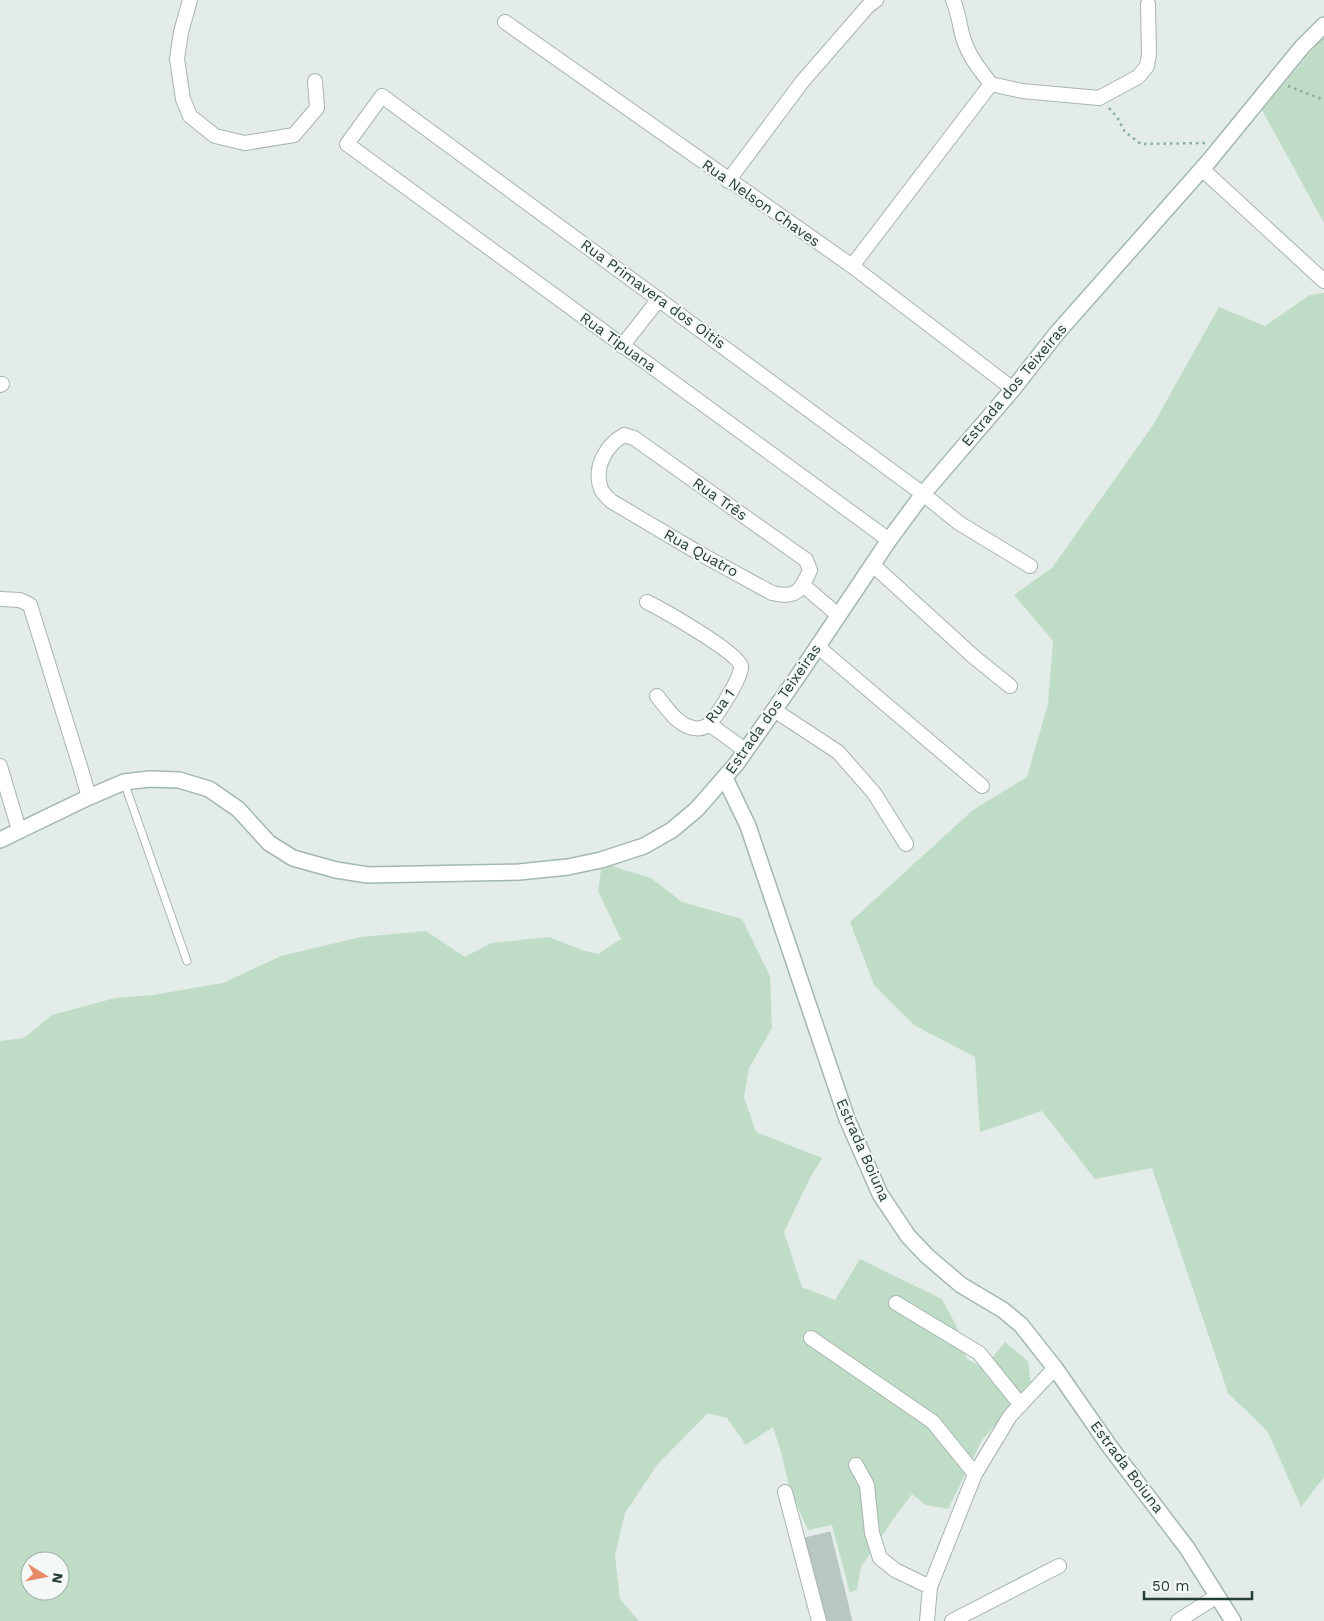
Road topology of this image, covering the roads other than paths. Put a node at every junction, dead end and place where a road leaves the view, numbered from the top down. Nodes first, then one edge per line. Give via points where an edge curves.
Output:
1 (190, 0) edge
2 (876, 0) edge
3 (954, 0) edge
4 (1148, 4) dead end
5 (504, 22) dead end
6 (1324, 25) edge
7 (315, 81) dead end
8 (991, 84) junction
9 (347, 144) joint
10 (1202, 169) junction
11 (728, 181) junction
12 (852, 266) junction
13 (1324, 281) edge
14 (659, 299) junction
15 (622, 346) junction
16 (1013, 389) junction
17 (923, 494) junction
18 (611, 502) joint
19 (889, 540) junction
20 (873, 565) junction
21 (1030, 566) dead end
22 (798, 589) junction
23 (0, 599) edge
24 (646, 602) dead end
25 (838, 615) junction
26 (817, 646) junction
27 (1010, 686) dead end
28 (657, 696) dead end
29 (774, 710) junction
30 (709, 724) junction
31 (745, 750) junction
32 (0, 766) edge
33 (725, 778) junction
34 (124, 782) junction
35 (982, 786) dead end
36 (88, 797) junction
37 (19, 830) junction
38 (0, 840) edge
39 (906, 844) dead end
40 (187, 961) dead end
41 (896, 1303) dead end
42 (811, 1338) dead end
43 (1055, 1368) junction
44 (1021, 1404) junction
45 (856, 1465) dead end
46 (975, 1474) junction
47 (785, 1492) dead end
48 (1058, 1566) dead end
49 (930, 1587) junction
50 (1217, 1596) junction
51 (819, 1621) edge
52 (927, 1621) edge
53 (952, 1621) edge
54 (1178, 1621) edge
55 (1233, 1621) edge

1 - 7 street via 177,59 183,99 190,116 215,136 245,143 294,135 317,108
2 - 11 street via 802,82
3 - 8 street via 962,34 974,64
4 - 8 street via 1147,66 1138,77 1099,98 1022,91
5 - 11 street, Rua Nelson Chaves
6 - 10 street, Estrada dos Teixeiras via 1302,47
8 - 12 street
9 - 14 street, Rua Primavera dos Oitis via 382,96
9 - 15 street, Rua Tipuana
10 - 13 street
10 - 16 street, Estrada dos Teixeiras via 1057,333
11 - 12 street, Rua Nelson Chaves
12 - 16 street, Rua Nelson Chaves
14 - 15 street
14 - 17 street, Rua Primavera dos Oitis
15 - 19 street, Rua Tipuana
16 - 17 street, Estrada dos Teixeiras
17 - 19 street, Estrada dos Teixeiras
17 - 21 street, Rua Primavera dos Oitis via 958,523
18 - 22 street, Rua Quatro via 772,593 785,596
18 - 22 street, Rua Três via 602,491 598,470 603,456 615,440 624,435 634,438 806,560 810,570
19 - 20 street, Estrada dos Teixeiras
20 - 25 street, Estrada dos Teixeiras
20 - 27 street
22 - 25 street
23 - 36 street via 20,600 30,605
24 - 30 street, Rua 1 via 679,619 736,658 742,666 738,681
25 - 26 street, Estrada dos Teixeiras
26 - 29 street, Estrada dos Teixeiras
26 - 35 street
28 - 30 street, Rua 1 via 672,715 688,727 701,729
29 - 31 street, Estrada dos Teixeiras
29 - 39 street via 838,752 874,793
30 - 31 street
31 - 33 street, Estrada dos Teixeiras
32 - 37 street
33 - 34 street, Estrada dos Teixeiras via 697,810 672,830 644,846 601,860 519,872 377,875 336,870 293,858 269,843 238,809 209,789 179,780 150,778
33 - 43 street, Estrada Boiuna via 748,826 847,1119 880,1194 908,1236 927,1256 961,1285 1021,1325
34 - 36 street, Estrada dos Teixeiras
34 - 40 lane
36 - 37 street, Estrada dos Teixeiras
37 - 38 street, Estrada dos Teixeiras
41 - 44 street via 978,1353
42 - 46 street via 933,1422
43 - 44 street
43 - 50 street, Estrada Boiuna via 1187,1548
44 - 46 street via 1010,1416
45 - 49 street via 867,1485 872,1534 880,1558 895,1570
46 - 49 street
47 - 51 street
48 - 53 street
49 - 52 street
50 - 54 street
50 - 55 street, Estrada Boiuna

